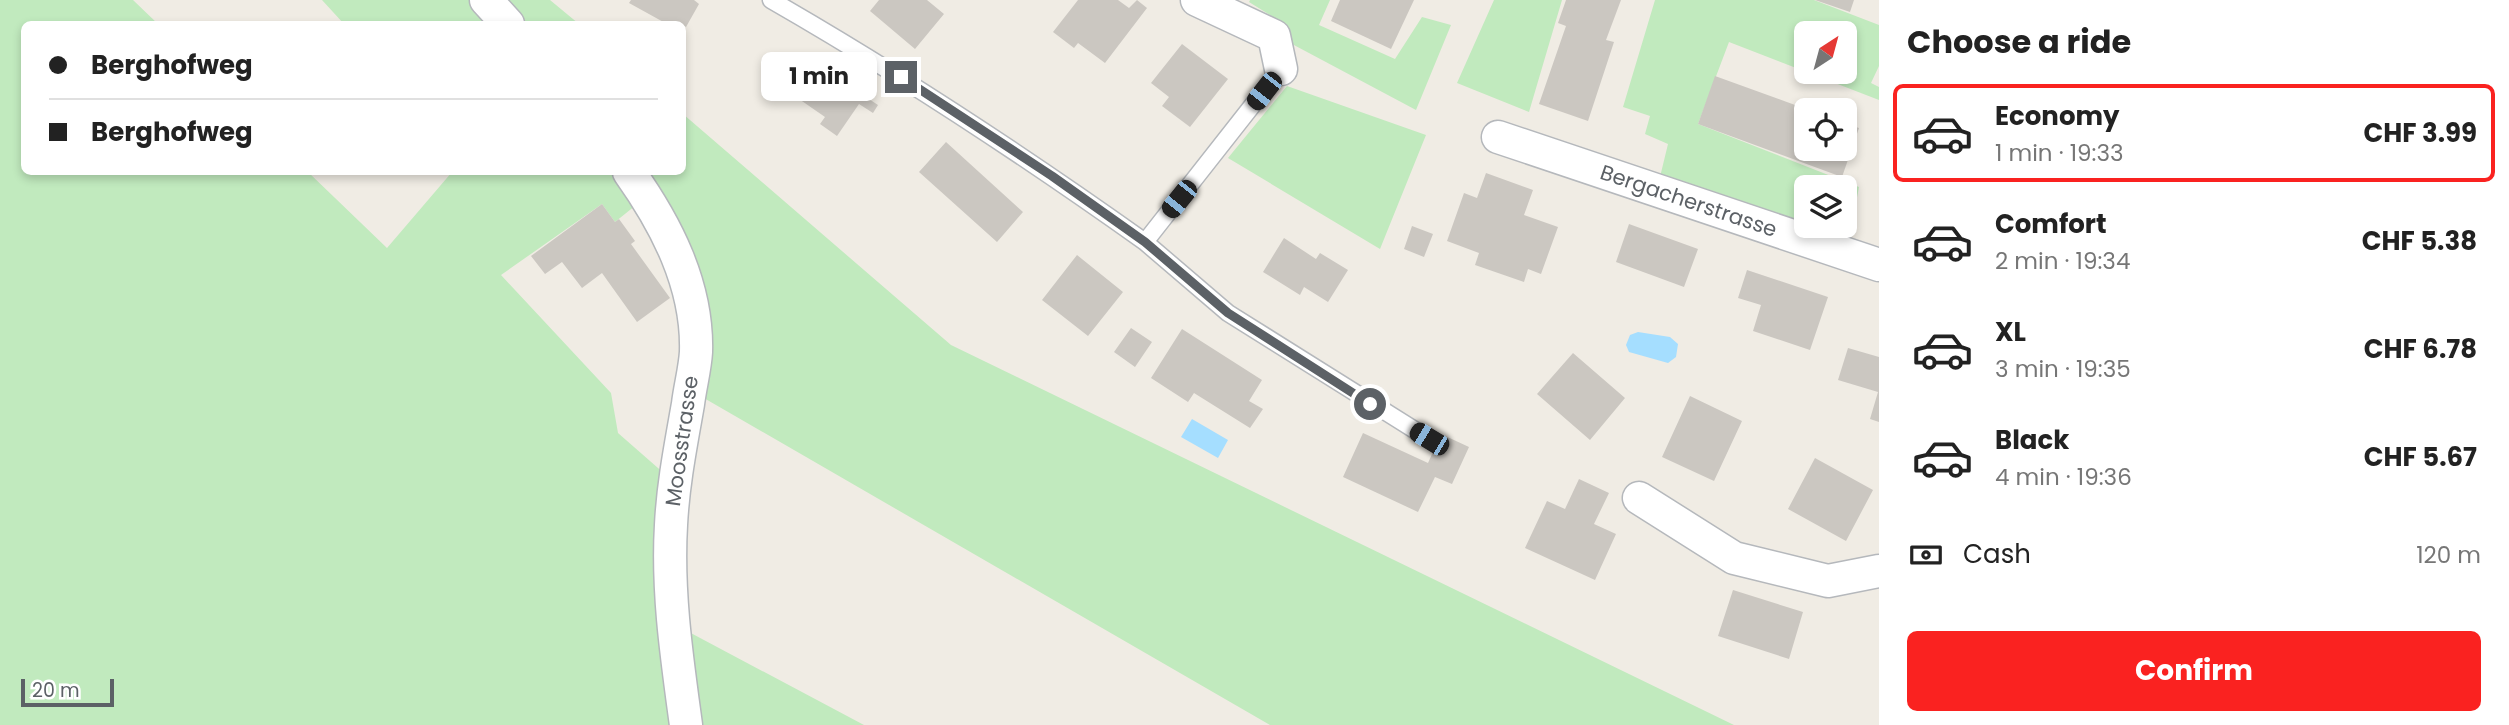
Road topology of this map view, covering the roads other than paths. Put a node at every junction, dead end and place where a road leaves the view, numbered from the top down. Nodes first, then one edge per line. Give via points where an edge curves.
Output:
1 (486, 0) edge
2 (771, 0) edge
3 (1197, 0) edge
4 (505, 21) edge
5 (1281, 69) joint
6 (1498, 137) dead end
7 (630, 175) edge
8 (1145, 242) junction
9 (1879, 265) edge
10 (1429, 439) dead end
11 (1639, 498) dead end
12 (1879, 571) edge
13 (686, 725) edge

1 - 4 street
2 - 8 lane via 939,101
3 - 5 street via 1274,36
5 - 8 lane
6 - 9 street, Bergacherstrasse
7 - 13 street, Moosstrasse via 671,240 691,294 696,351 670,526 672,623
8 - 10 lane via 1228,313
11 - 12 street via 1734,558 1828,581

